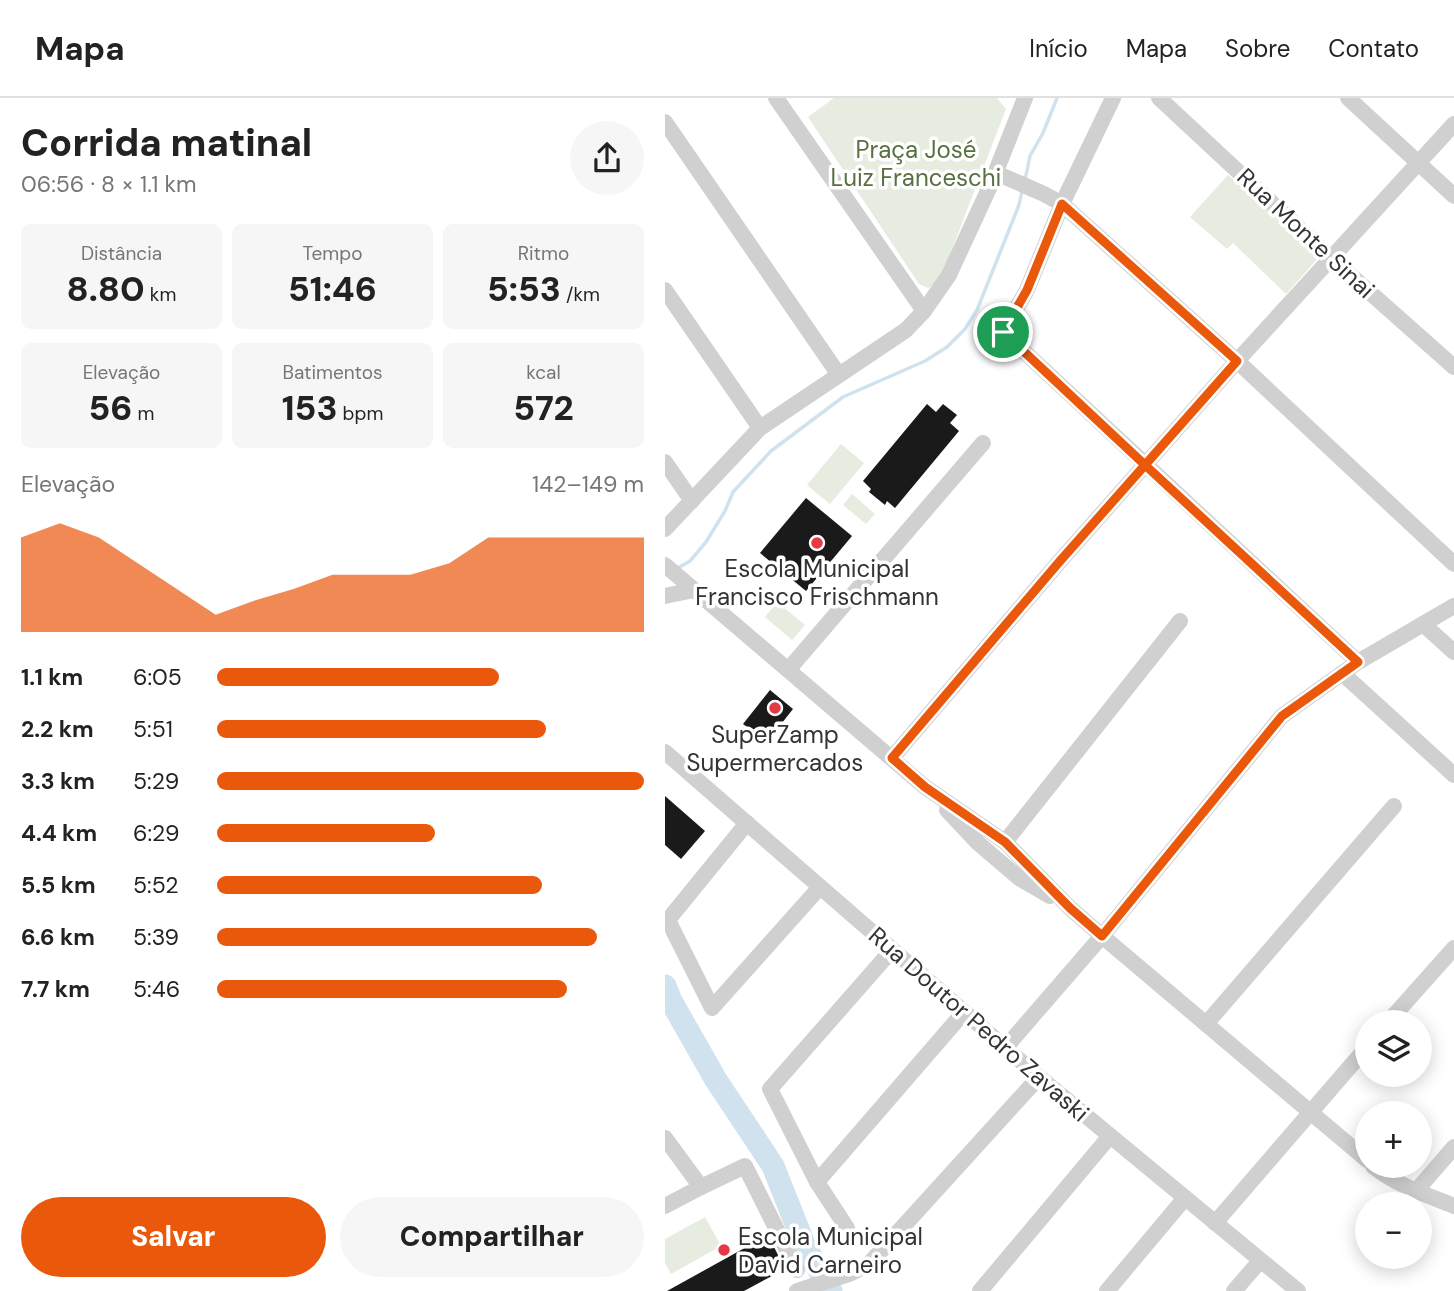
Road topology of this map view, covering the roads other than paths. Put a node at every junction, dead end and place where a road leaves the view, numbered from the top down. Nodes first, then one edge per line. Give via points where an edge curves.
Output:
1 (776, 98) edge
2 (1024, 98) edge
3 (1113, 98) edge
4 (1159, 98) edge
5 (1348, 98) edge
6 (665, 122) edge
7 (1454, 124) edge
8 (1419, 163) junction
9 (1002, 176) junction
10 (1454, 196) edge
11 (1062, 204) junction
12 (1331, 258) junction
13 (665, 290) edge
14 (924, 310) junction
15 (1237, 361) junction
16 (1454, 367) edge
17 (839, 375) junction
18 (760, 428) junction
19 (983, 443) dead end
20 (665, 462) edge
21 (1145, 465) junction
22 (692, 500) junction
23 (665, 529) edge
24 (1454, 564) edge
25 (665, 565) edge
26 (690, 586) junction
27 (665, 596) edge
28 (1454, 606) edge
29 (1180, 621) dead end
30 (1423, 624) junction
31 (1454, 652) edge
32 (1358, 662) junction
33 (788, 670) junction
34 (1342, 673) junction
35 (665, 752) edge
36 (892, 758) junction
37 (1454, 775) edge
38 (925, 787) junction
39 (1394, 806) dead end
40 (747, 823) junction
41 (1005, 842) junction
42 (820, 887) junction
43 (1070, 908) junction
44 (1102, 936) junction
45 (1454, 948) edge
46 (892, 950) junction
47 (1399, 1010) edge
48 (964, 1012) junction
49 (1206, 1024) junction
50 (1005, 1048) junction
51 (1355, 1060) edge
52 (1039, 1077) junction
53 (1309, 1112) junction
54 (1110, 1136) junction
55 (665, 1138) edge
56 (1454, 1147) edge
57 (1355, 1150) edge
58 (1391, 1178) edge
59 (817, 1182) junction
60 (701, 1186) junction
61 (1416, 1191) junction
62 (1185, 1198) junction
63 (665, 1206) edge
64 (1454, 1206) edge
65 (1215, 1223) junction
66 (847, 1228) dead end
67 (1260, 1261) junction
68 (797, 1270) dead end
69 (802, 1289) edge
70 (980, 1291) edge
71 (1107, 1291) edge
72 (1234, 1291) edge
73 (1298, 1291) edge

1 - 14 street
2 - 9 street
3 - 11 street
4 - 12 street, Rua Monte Sinai
5 - 8 street
6 - 17 street
7 - 8 street
8 - 10 street
8 - 12 street
9 - 11 street
9 - 14 street via 949,275
11 - 15 street
11 - 21 street via 1027,290 1003,332
12 - 15 street
12 - 16 street, Rua Monte Sinai
13 - 18 street
14 - 17 street via 906,330
15 - 21 street
15 - 24 street
17 - 18 street
18 - 22 street
19 - 33 street
20 - 22 street
21 - 32 street
21 - 36 street
22 - 23 street
25 - 26 street
26 - 27 street
26 - 33 street
28 - 30 street
29 - 41 street
30 - 31 street
30 - 32 street
32 - 34 street
33 - 36 street
34 - 37 street
34 - 44 street via 1282,716
35 - 40 street, Rua Doutor Pedro Zavaski
36 - 38 street
38 - 41 street
38 - 43 street via 1019,878
39 - 49 street
40 - 42 street, Rua Doutor Pedro Zavaski
40 - 42 street via 668,920 712,1007
41 - 43 street
42 - 46 street, Rua Doutor Pedro Zavaski
43 - 44 street
44 - 49 street
44 - 50 street
45 - 47 street
46 - 48 street, Rua Doutor Pedro Zavaski
46 - 59 street via 770,1089
48 - 50 street, Rua Doutor Pedro Zavaski
48 - 59 street
49 - 53 street
50 - 52 street, Rua Doutor Pedro Zavaski
51 - 53 street
52 - 54 street, Rua Doutor Pedro Zavaski
52 - 69 street via 869,1264
53 - 57 street
53 - 65 street
54 - 62 street, Rua Doutor Pedro Zavaski
54 - 70 street
55 - 60 street
56 - 61 street
58 - 61 street
59 - 66 street
60 - 63 street
60 - 68 street via 745,1166
61 - 64 street
62 - 65 street, Rua Doutor Pedro Zavaski
62 - 71 street
65 - 67 street, Rua Doutor Pedro Zavaski
67 - 72 street
67 - 73 street, Rua Doutor Pedro Zavaski

